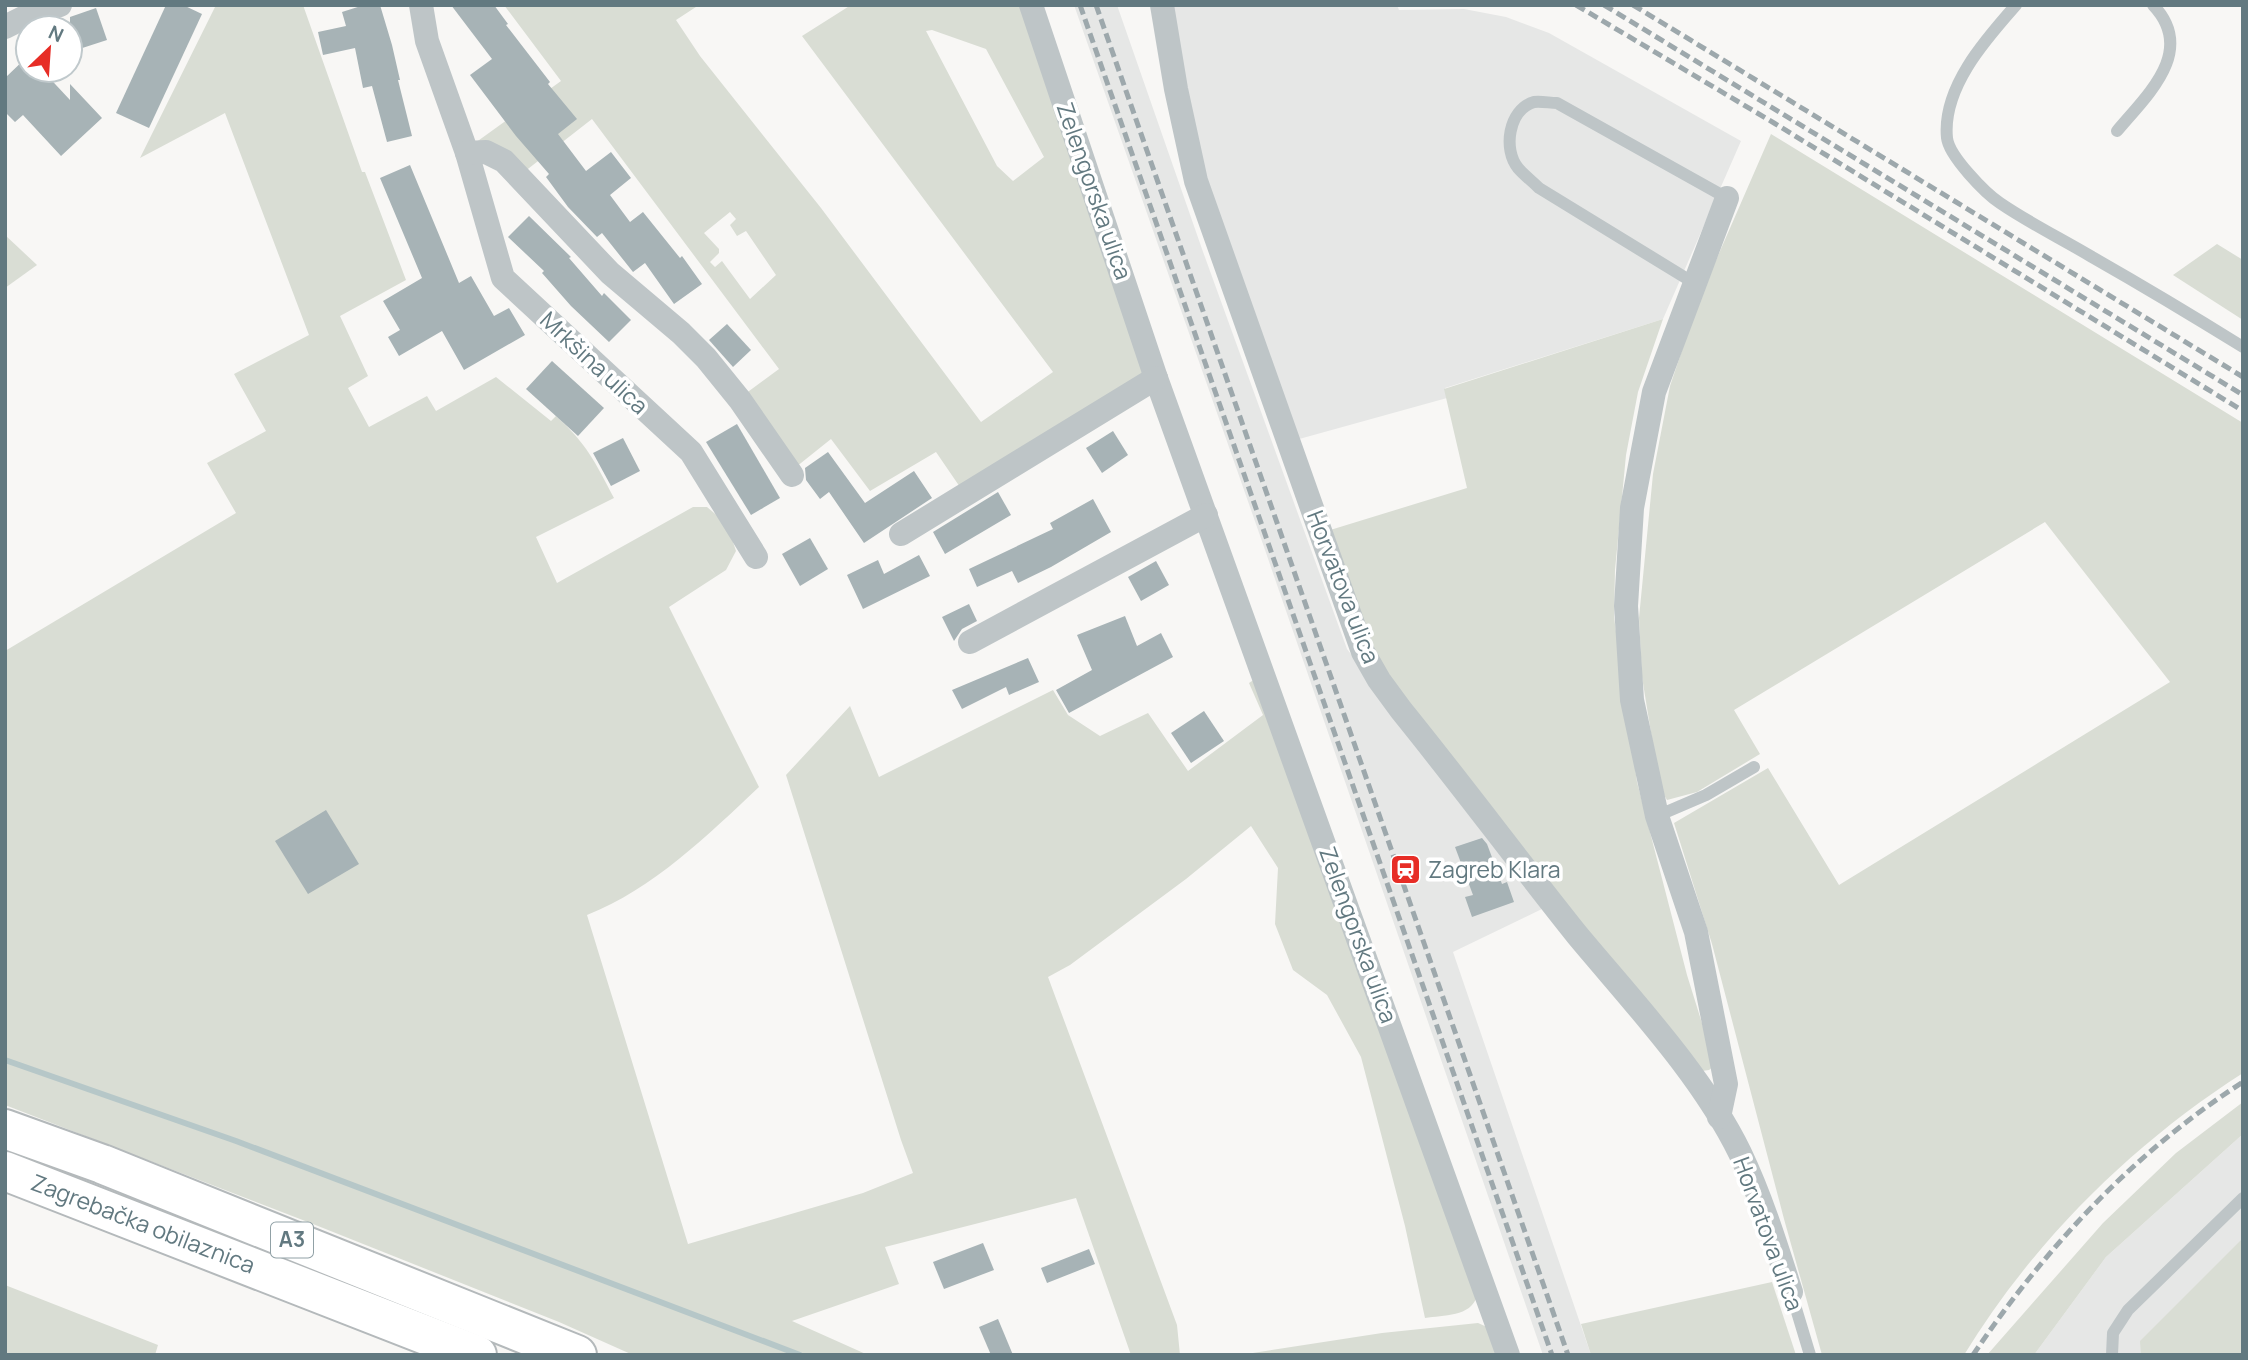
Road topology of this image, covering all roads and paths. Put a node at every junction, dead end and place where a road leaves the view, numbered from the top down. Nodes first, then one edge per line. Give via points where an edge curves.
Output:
1 (60, 5) edge
2 (421, 5) edge
3 (1031, 5) edge
4 (1162, 5) edge
5 (2016, 5) edge
6 (2153, 5) edge
7 (5, 27) edge
8 (2118, 131) dead end
9 (467, 153) junction
10 (1727, 198) joint
11 (1694, 283) junction
12 (2243, 347) edge
13 (1156, 378) junction
14 (792, 475) dead end
15 (1206, 515) junction
16 (901, 534) dead end
17 (756, 557) dead end
18 (970, 642) dead end
19 (1754, 767) dead end
20 (1657, 816) junction
21 (1719, 1116) junction
22 (5, 1129) edge
23 (5, 1171) edge
24 (2243, 1198) edge
25 (1791, 1292) joint
26 (477, 1355) edge
27 (578, 1355) edge
28 (1508, 1355) edge
29 (1810, 1355) edge
30 (2112, 1355) edge

1 - 7 street
2 - 9 street, Mrkšina ulica via 427,41
3 - 13 street, Zelengorska ulica
4 - 21 street, Horvatova ulica via 1196,181 1363,652 1401,710 1680,1060
5 - 12 lane via 1989,34 1959,83 1947,116 1947,142 1966,170 1998,202
6 - 8 lane via 2172,36 2168,61 2155,88
9 - 14 street via 486,152 504,161 610,273 681,333 740,400
9 - 17 street, Mrkšina ulica via 503,278 691,452
10 - 11 street
10 - 11 lane via 1557,103 1535,102 1523,108 1513,124 1508,146 1517,167 1539,188
11 - 20 street via 1654,392 1632,508 1626,606 1632,700
13 - 15 street, Zelengorska ulica
13 - 16 street
15 - 18 street
15 - 28 street, Zelengorska ulica
19 - 20 lane
20 - 21 street via 1696,932 1726,1084
21 - 25 street, Horvatova ulica via 1740,1152
22 - 27 highway, Zagrebačka obilaznica / A3
23 - 26 highway, Zagrebačka obilaznica / A3
24 - 30 lane via 2129,1310 2113,1334
25 - 29 lane, Horvatova ulica

